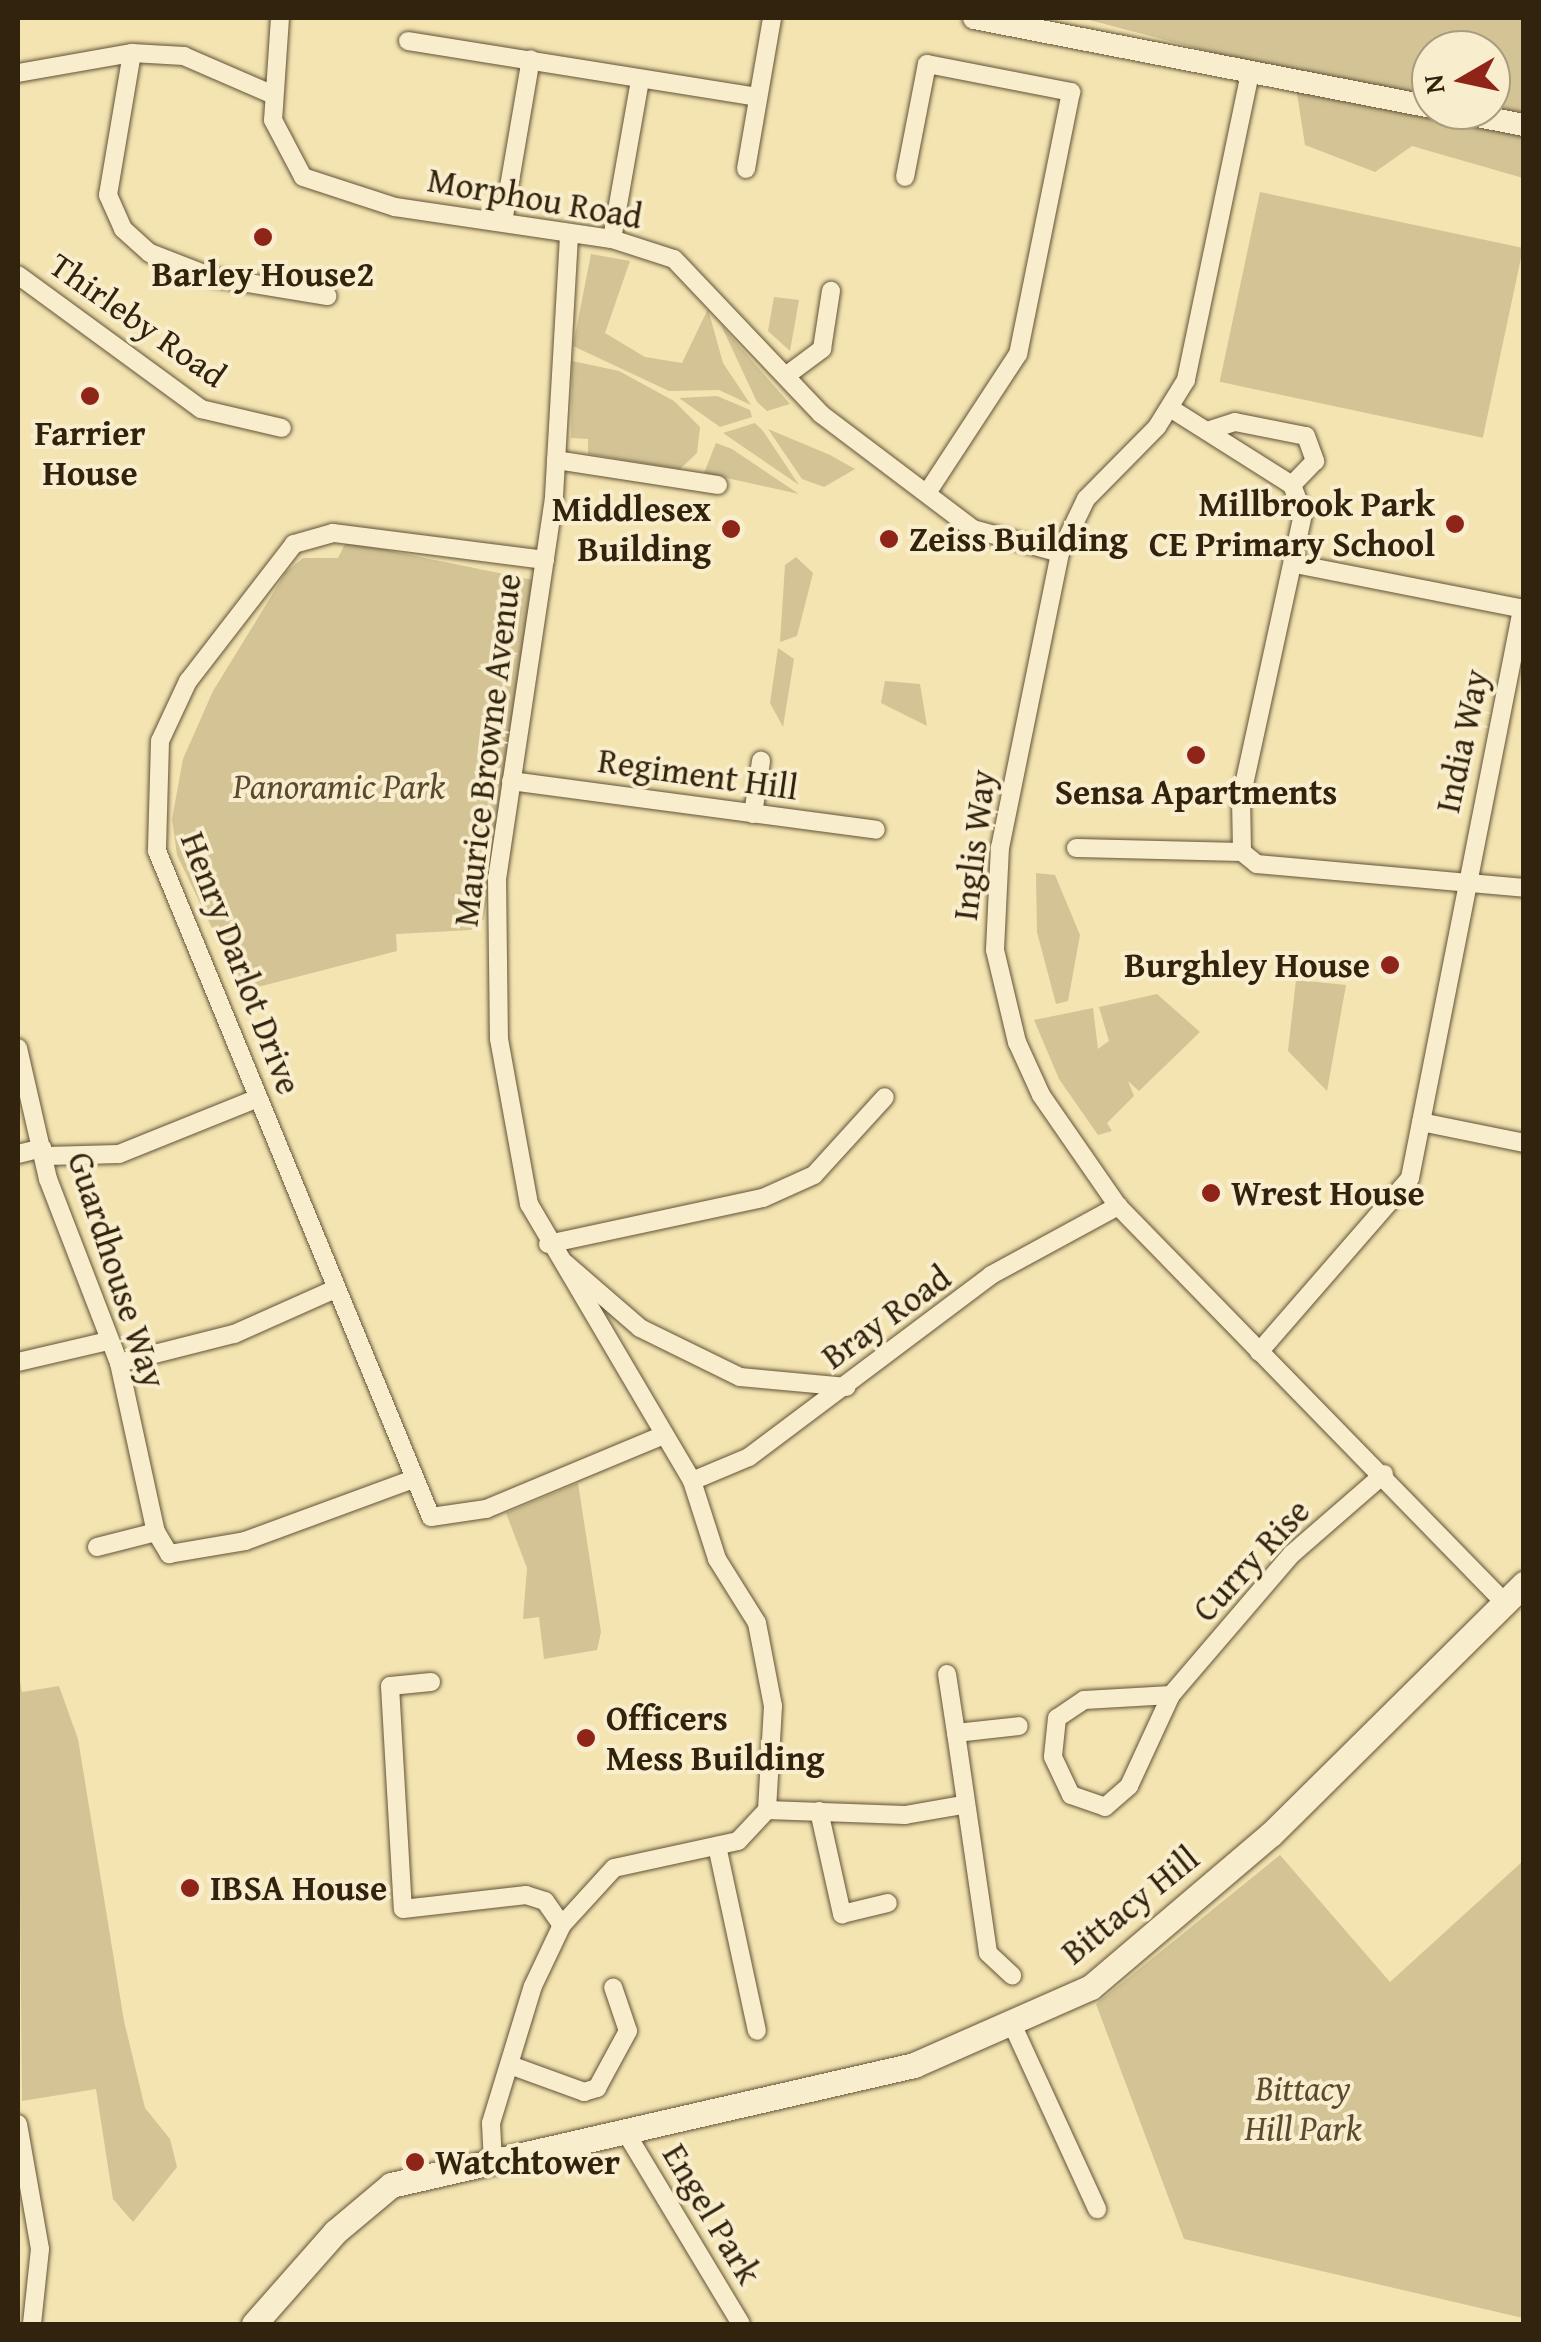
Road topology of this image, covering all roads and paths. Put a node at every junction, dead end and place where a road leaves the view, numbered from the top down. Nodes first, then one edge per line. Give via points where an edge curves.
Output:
1 (280, 18) edge
2 (772, 18) edge
3 (974, 18) edge
4 (408, 41) dead end
5 (132, 54) junction
6 (531, 59) junction
7 (18, 74) edge
8 (1249, 78) junction
9 (640, 80) junction
10 (269, 93) junction
11 (758, 97) junction
12 (1524, 124) edge
13 (746, 169) dead end
14 (905, 177) dead end
15 (504, 222) junction
16 (569, 236) junction
17 (612, 239) junction
18 (18, 275) edge
19 (831, 290) dead end
20 (328, 296) dead end
21 (786, 374) junction
22 (1170, 408) junction
23 (282, 428) dead end
24 (1210, 430) junction
25 (556, 460) junction
26 (718, 485) dead end
27 (1292, 485) junction
28 (929, 490) junction
29 (1060, 553) junction
30 (545, 560) junction
31 (1295, 564) junction
32 (1523, 609) edge
33 (761, 761) dead end
34 (511, 782) junction
35 (752, 814) junction
36 (876, 830) dead end
37 (1076, 848) dead end
38 (1242, 852) junction
39 (1465, 886) junction
40 (1524, 888) edge
41 (18, 1048) edge
42 (258, 1098) junction
43 (885, 1098) dead end
44 (1421, 1122) junction
45 (1524, 1143) edge
46 (45, 1152) junction
47 (18, 1154) edge
48 (1118, 1206) junction
49 (548, 1244) junction
50 (335, 1289) junction
51 (104, 1342) junction
52 (1259, 1352) junction
53 (18, 1362) edge
54 (119, 1363) junction
55 (847, 1387) junction
56 (658, 1437) junction
57 (1384, 1474) junction
58 (411, 1480) junction
59 (692, 1481) junction
60 (156, 1532) junction
61 (97, 1547) dead end
62 (1524, 1584) edge
63 (1507, 1605) junction
64 (947, 1674) dead end
65 (431, 1682) dead end
66 (1171, 1695) junction
67 (1019, 1726) dead end
68 (956, 1733) junction
69 (962, 1805) junction
70 (768, 1810) junction
71 (819, 1812) junction
72 (717, 1846) junction
73 (888, 1903) dead end
74 (562, 1925) junction
75 (1012, 1974) dead end
76 (613, 1987) dead end
77 (1012, 2024) junction
78 (757, 2031) dead end
79 (510, 2064) junction
80 (18, 2124) edge
81 (628, 2136) junction
82 (493, 2162) junction
83 (1097, 2209) dead end
84 (32, 2324) edge
85 (254, 2324) edge
86 (740, 2324) edge

1 - 10 street, Morphou Road
2 - 11 street
3 - 8 street
4 - 6 street
5 - 7 street
5 - 10 street via 184,56
5 - 20 street via 108,195 123,229 178,266
6 - 9 street
6 - 15 street
8 - 12 street
8 - 22 street, Inglis Way via 1199,328
9 - 11 street
9 - 17 street
10 - 15 street, Morphou Road via 278,138 303,177 395,207
11 - 13 street
14 - 28 street via 928,64 1070,92 1018,354
15 - 16 street, Morphou Road
16 - 17 street, Morphou Road
16 - 25 street, Maurice Browne Avenue
17 - 21 street, Morphou Road via 674,259 701,279
18 - 23 street, Thirleby Road via 201,409
19 - 21 street via 822,350
21 - 28 street, Morphou Road via 821,414
22 - 24 street
22 - 29 street, Inglis Way via 1086,499
24 - 27 street
24 - 27 street via 1235,422 1306,436 1315,461
25 - 26 street
25 - 30 street, Maurice Browne Avenue
27 - 31 street via 1303,514
28 - 29 street, Morphou Road via 973,528
29 - 48 street, Inglis Way via 1000,847 995,950 1017,1042 1041,1095
30 - 34 street, Maurice Browne Avenue
30 - 42 street, Henry Darlot Drive via 333,532 294,544 188,681 160,741 157,851
31 - 32 street
31 - 38 street via 1241,798
32 - 39 street, India Way
33 - 35 street
34 - 35 street, Regiment Hill
34 - 49 street, Maurice Browne Avenue via 495,915 499,1039 526,1189
35 - 36 street, Regiment Hill
37 - 38 street
38 - 39 street via 1257,864
39 - 40 street
39 - 44 street, India Way
41 - 46 street, Guardhouse Way
42 - 46 street via 119,1154
42 - 50 street, Henry Darlot Drive
43 - 49 street via 814,1175 763,1198
44 - 45 street
44 - 52 street, India Way via 1410,1178
46 - 47 street
46 - 51 street, Guardhouse Way
48 - 52 street, Inglis Way
48 - 55 street, Bray Road via 991,1275
49 - 55 street via 640,1328 740,1378
49 - 56 street, Maurice Browne Avenue
50 - 54 street via 234,1334
50 - 58 street, Henry Darlot Drive
51 - 53 street
51 - 54 street, Guardhouse Way
52 - 57 street, Inglis Way
54 - 60 street, Guardhouse Way
55 - 59 street, Bray Road via 750,1456
56 - 58 street, Henry Darlot Drive via 450,1520 431,1517
56 - 59 street, Maurice Browne Avenue
57 - 63 street, Inglis Way
57 - 66 street, Curry Rise via 1292,1554
58 - 60 street via 183,1558
59 - 70 street via 700,1521 748,1600 767,1655
60 - 61 street
62 - 63 main road, Bittacy Hill
63 - 77 main road, Bittacy Hill via 1271,1834 1091,1987
64 - 68 street
65 - 74 street via 390,1686 403,1909 526,1896 545,1901
66 - 66 street, Curry Rise via 1129,1786 1105,1807 1071,1795 1053,1757 1056,1718 1084,1700
67 - 68 street
68 - 69 street
69 - 71 street via 906,1815
69 - 75 street via 988,1952
70 - 71 street
70 - 72 street via 754,1833
71 - 73 street via 842,1914
72 - 74 street via 614,1868
72 - 78 street
74 - 79 street
76 - 79 street via 628,2031 597,2088 584,2092
77 - 81 main road, Bittacy Hill via 914,2065 820,2081
77 - 83 street
79 - 82 street via 491,2123
80 - 84 street via 40,2249
81 - 82 main road, Bittacy Hill
81 - 86 street, Engel Park
82 - 85 main road, Bittacy Hill via 392,2186 335,2232

